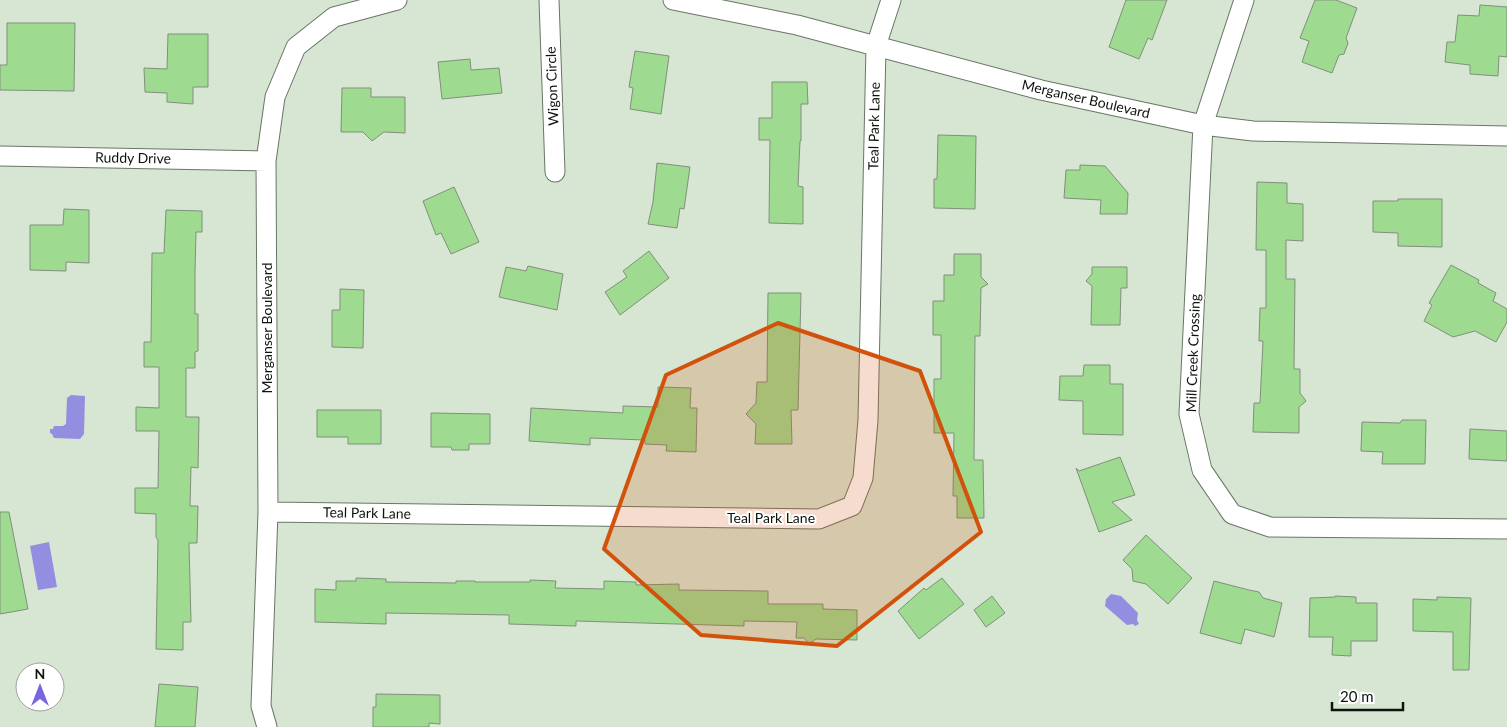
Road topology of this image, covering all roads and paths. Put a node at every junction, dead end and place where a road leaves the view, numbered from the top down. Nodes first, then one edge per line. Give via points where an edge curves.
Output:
1 (397, 0) edge
2 (549, 0) edge
3 (673, 0) edge
4 (892, 0) edge
5 (1244, 0) edge
6 (876, 46) junction
7 (1203, 125) junction
8 (1507, 136) edge
9 (0, 156) edge
10 (266, 161) junction
11 (555, 172) dead end
12 (268, 512) junction
13 (1507, 529) edge
14 (268, 727) edge

1 - 10 street, Merganser Boulevard via 334,17 296,47 275,97
2 - 11 street, Wigon Circle
3 - 6 street, Merganser Boulevard via 797,25
4 - 6 street, Teal Park Lane
5 - 7 street, Mill Creek Crossing
6 - 7 street, Merganser Boulevard via 1041,90
6 - 12 street, Teal Park Lane via 868,420 863,478 852,506 819,519
7 - 8 street, Merganser Boulevard via 1253,130
7 - 13 street, Mill Creek Crossing via 1189,414 1202,470 1232,514 1270,527
9 - 10 street, Ruddy Drive
10 - 12 street, Merganser Boulevard
12 - 14 street, Merganser Boulevard via 261,706

